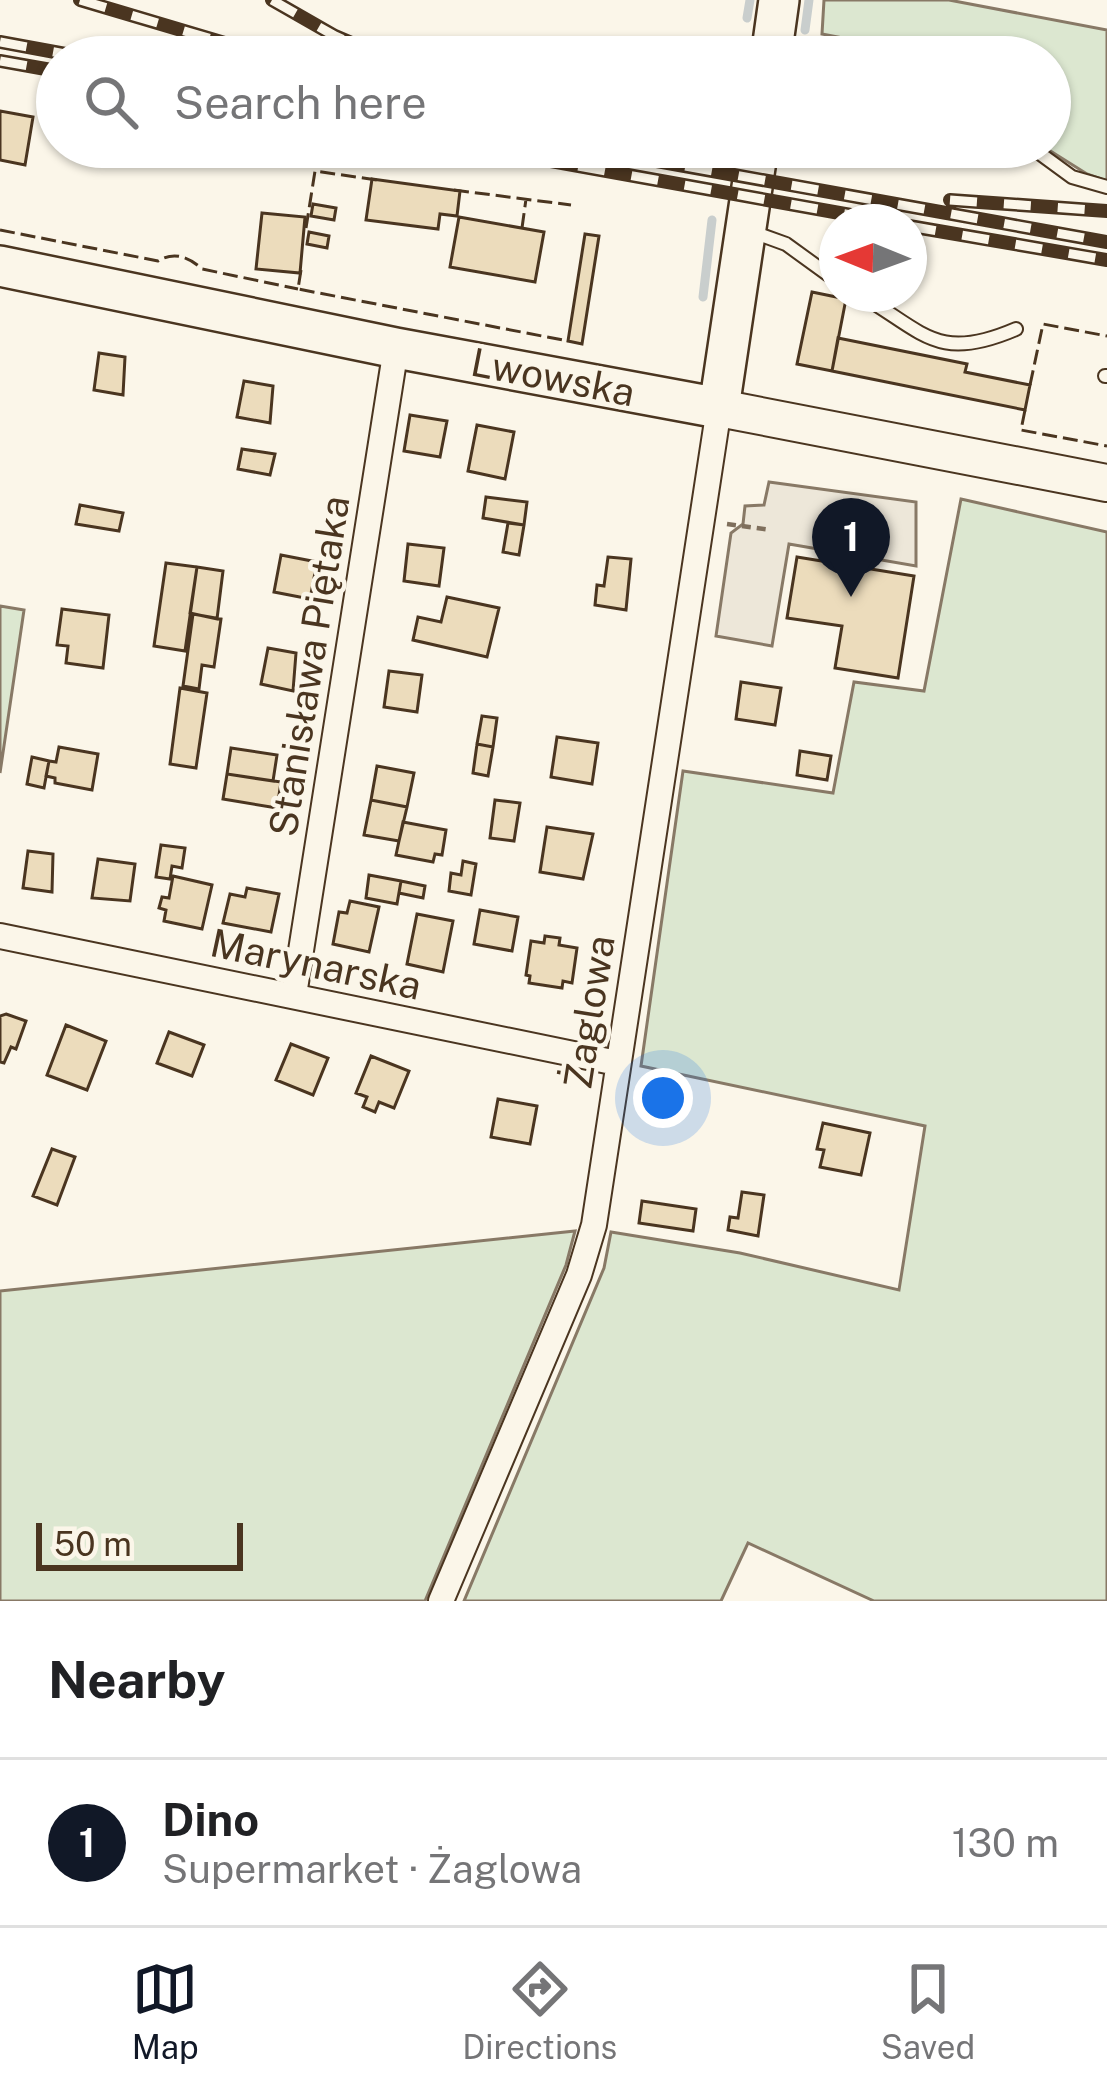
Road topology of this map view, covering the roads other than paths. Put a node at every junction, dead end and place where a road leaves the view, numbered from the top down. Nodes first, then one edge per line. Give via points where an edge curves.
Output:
1 (779, 0) edge
2 (774, 36) edge
3 (755, 168) edge
4 (1060, 168) edge
5 (1107, 187) edge
6 (746, 231) junction
7 (0, 266) edge
8 (819, 269) edge
9 (886, 312) edge
10 (1016, 329) dead end
11 (396, 348) junction
12 (719, 408) junction
13 (1107, 483) edge
14 (0, 936) edge
15 (294, 995) junction
16 (617, 1063) junction
17 (441, 1601) edge

1 - 2 main road
3 - 6 main road
4 - 5 lane
6 - 8 lane via 770,235
6 - 12 main road
7 - 11 main road, Lwowska
9 - 10 lane via 967,347
11 - 12 main road, Lwowska
11 - 15 street, Stanisława Piętaka
12 - 13 main road, Lwowska
12 - 16 street, Żaglowa
14 - 15 street, Marynarska
15 - 16 street, Marynarska
16 - 17 street, Żaglowa via 579,1275

